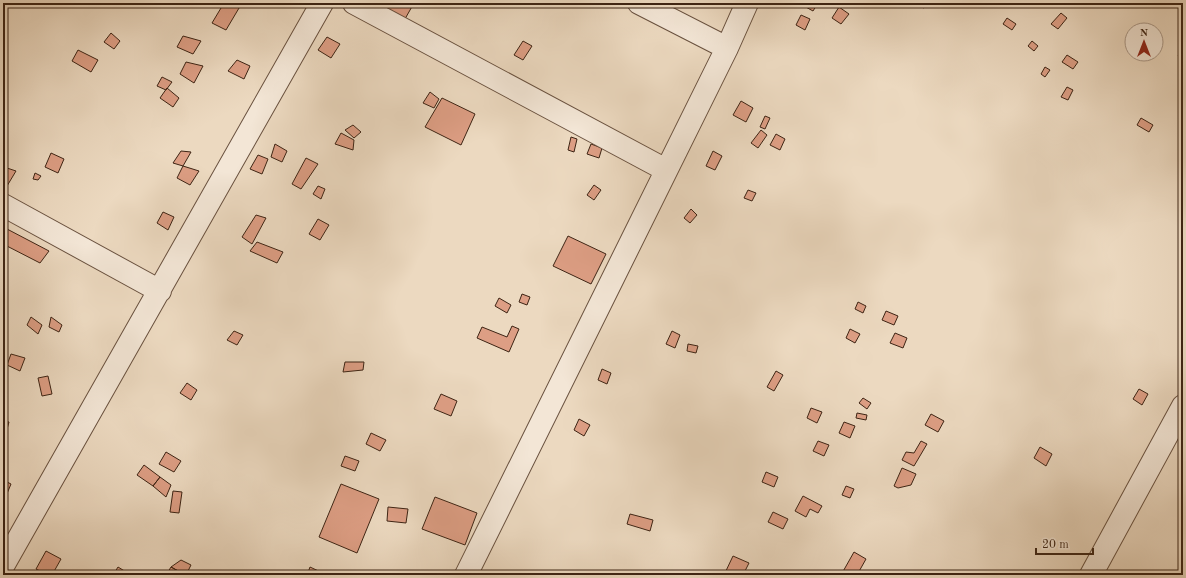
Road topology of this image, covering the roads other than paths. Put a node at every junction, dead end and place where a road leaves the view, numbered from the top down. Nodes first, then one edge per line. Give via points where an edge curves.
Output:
1 (322, 3) edge
2 (354, 3) edge
3 (639, 3) edge
4 (747, 3) edge
5 (727, 48) junction
6 (666, 170) junction
7 (3, 205) edge
8 (160, 291) junction
9 (1183, 406) edge
10 (3, 566) edge
11 (466, 575) edge
12 (1091, 575) edge

1 - 8 street
2 - 6 street
3 - 5 street
4 - 5 street
5 - 6 street
6 - 11 street
7 - 8 street
8 - 10 street
9 - 12 street

